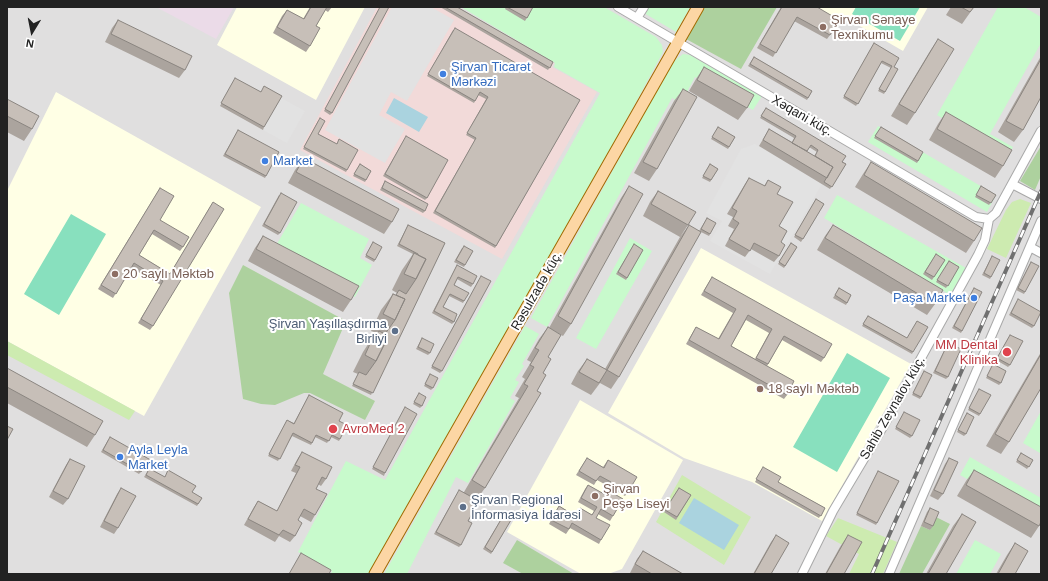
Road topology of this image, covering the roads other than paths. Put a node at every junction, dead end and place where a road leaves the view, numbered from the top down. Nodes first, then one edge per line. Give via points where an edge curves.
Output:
1 (618, 7) edge
2 (644, 7) edge
3 (698, 7) edge
4 (637, 18) junction
5 (678, 42) junction
6 (1041, 131) edge
7 (1012, 184) junction
8 (1041, 198) edge
9 (989, 219) junction
10 (1041, 221) edge
11 (1030, 247) junction
12 (1041, 253) edge
13 (375, 574) edge
14 (802, 574) edge
15 (889, 574) edge

1 - 4 street, Xəqani küç.
2 - 4 street
3 - 5 main road, Rəsulzadə küç.
4 - 5 street, Xəqani küç.
5 - 9 street, Xəqani küç. via 976,217
5 - 13 main road, Rəsulzadə küç.
6 - 7 street
7 - 8 street
7 - 9 street via 996,213
9 - 14 street, Sahib Zeynalov küç. via 985,240 978,255 883,427 833,511
10 - 11 street
11 - 12 street
11 - 15 street

